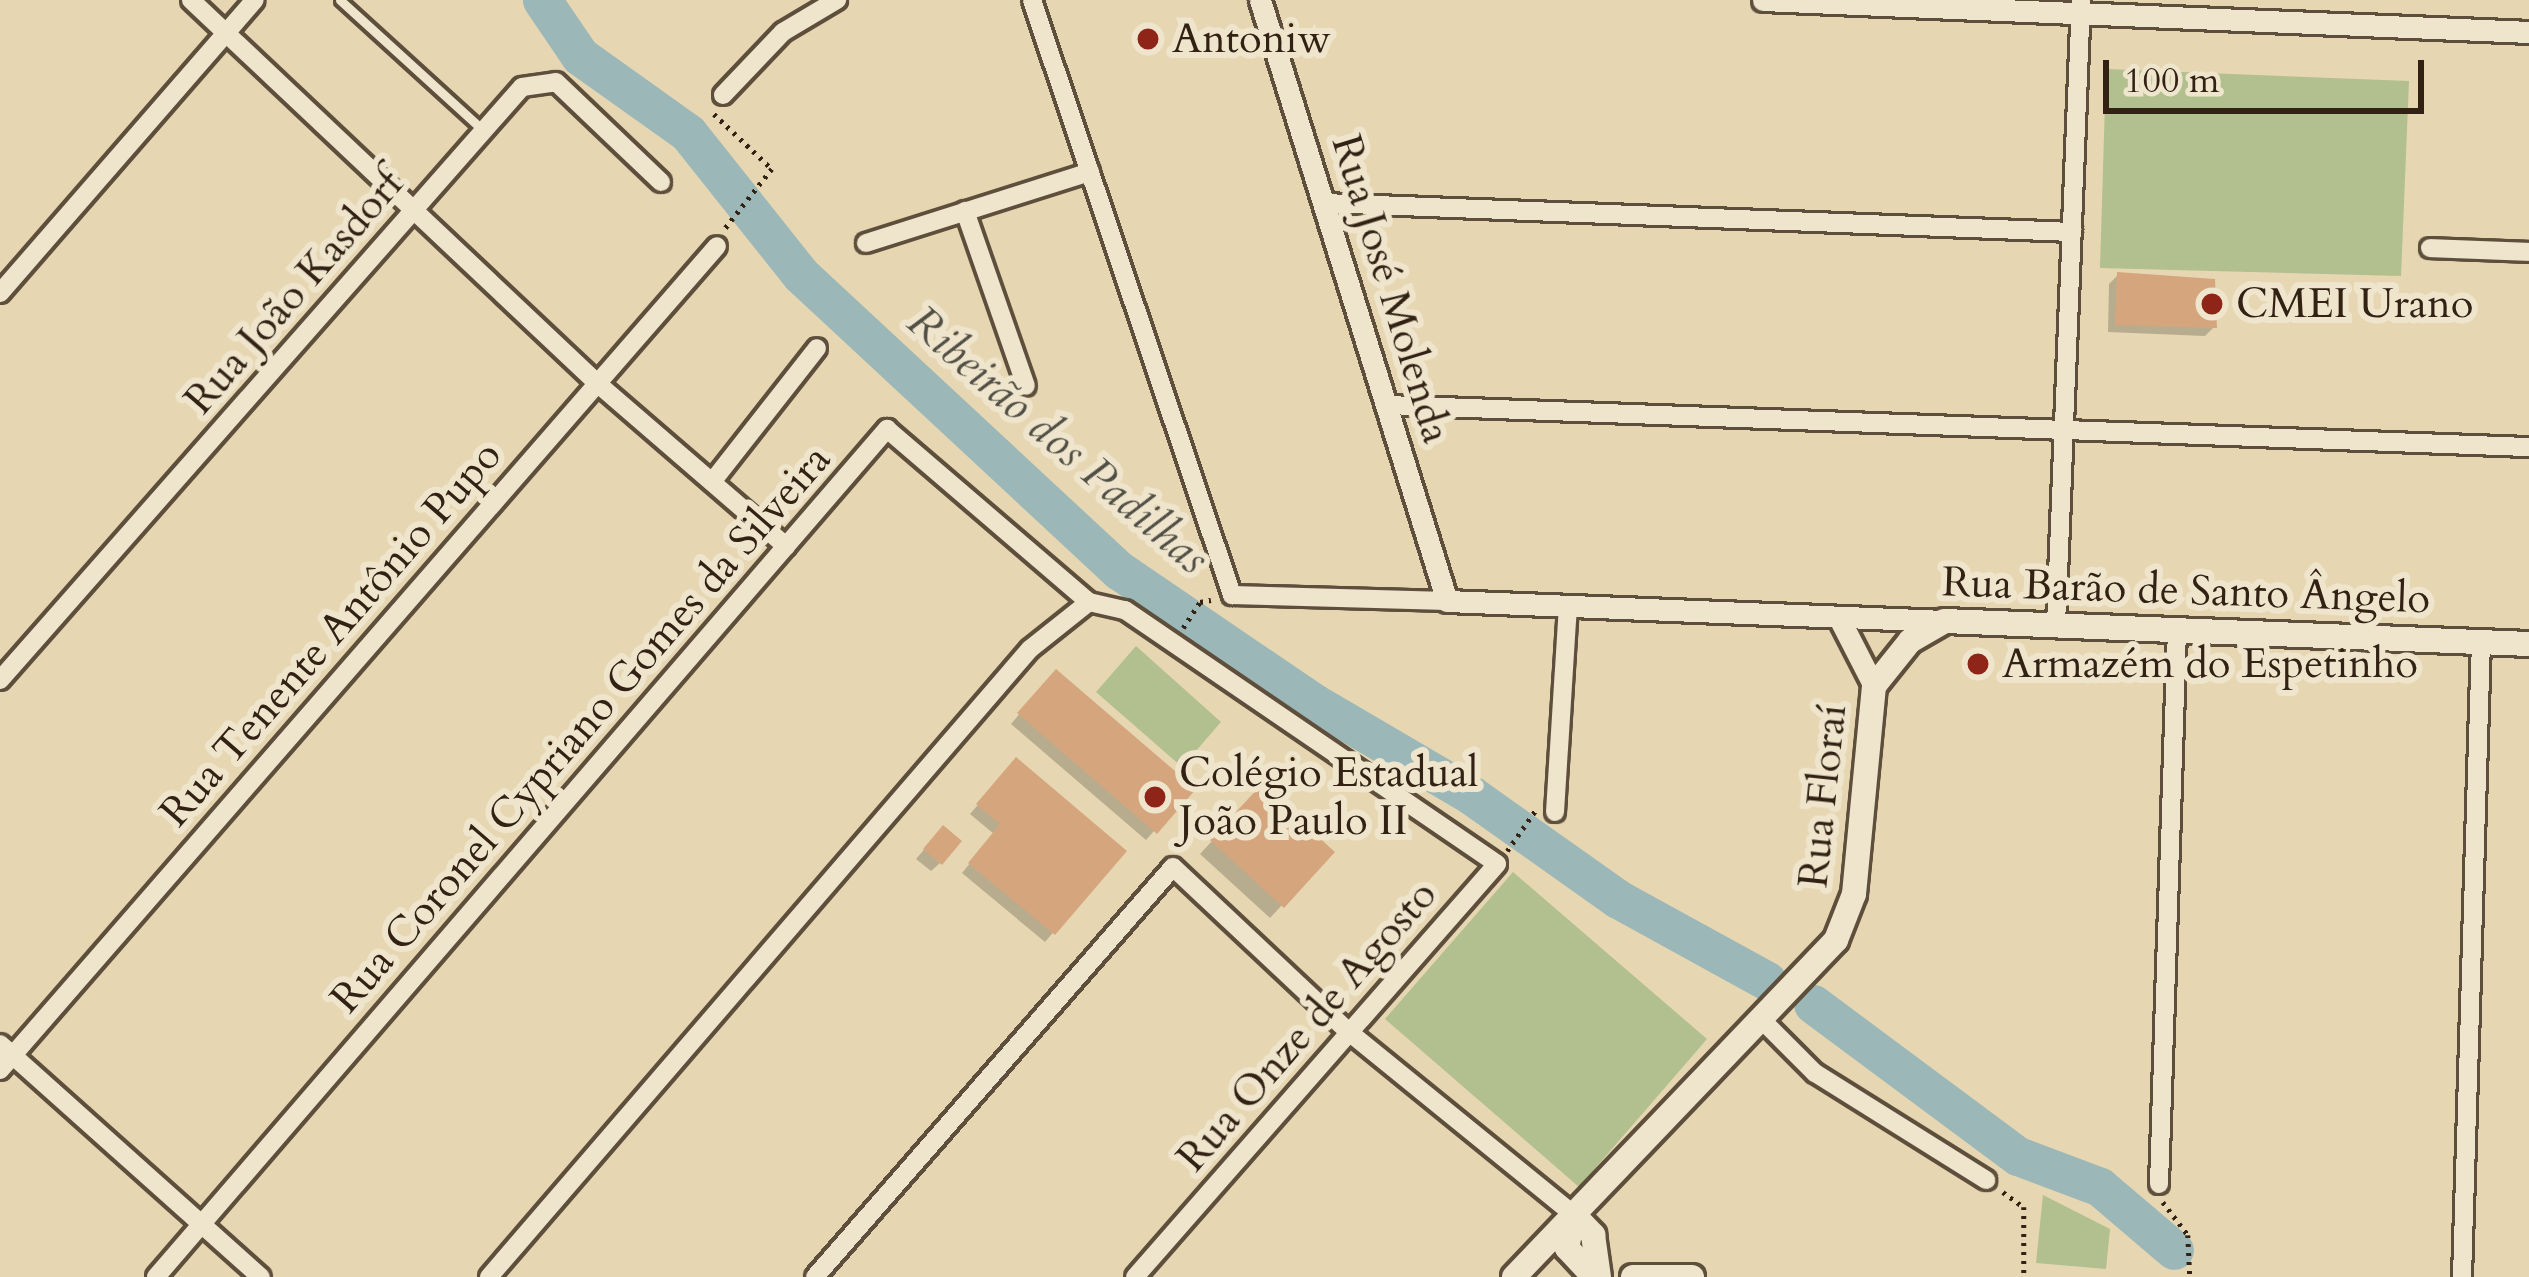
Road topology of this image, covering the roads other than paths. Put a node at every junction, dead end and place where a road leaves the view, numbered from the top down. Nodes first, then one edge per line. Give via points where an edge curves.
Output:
1 (191, 0) edge
2 (255, 0) edge
3 (340, 0) edge
4 (837, 0) edge
5 (1032, 0) edge
6 (1260, 0) edge
7 (1763, 0) edge
8 (2081, 7) edge
9 (227, 32) junction
10 (2529, 32) edge
11 (723, 95) road end
12 (484, 130) junction
13 (1090, 172) junction
14 (662, 182) dead end
15 (1324, 203) junction
16 (416, 208) junction
17 (965, 211) junction
18 (2072, 232) junction
19 (721, 237) road end
20 (866, 243) dead end
21 (2430, 248) dead end
22 (2529, 252) edge
23 (0, 293) edge
24 (818, 348) dead end
25 (597, 383) junction
26 (1027, 386) dead end
27 (1387, 405) junction
28 (2064, 428) junction
29 (2529, 447) edge
30 (712, 482) junction
31 (786, 546) junction
32 (1448, 601) junction
33 (1089, 602) junction
34 (1568, 606) junction
35 (1839, 618) junction
36 (1944, 621) junction
37 (2056, 625) junction
38 (2177, 630) junction
39 (2481, 642) junction
40 (2529, 644) edge
41 (0, 680) edge
42 (1874, 686) junction
43 (1547, 808) road end
44 (1760, 1018) junction
45 (1349, 1032) junction
46 (4, 1056) edge
47 (1986, 1180) road end
48 (2159, 1184) road end
49 (1574, 1215) junction
50 (200, 1226) junction
51 (157, 1277) edge
52 (261, 1277) edge
53 (489, 1277) edge
54 (815, 1277) edge
55 (1135, 1277) edge
56 (1514, 1277) edge
57 (1596, 1277) edge
58 (1633, 1277) edge
59 (1692, 1277) edge
60 (2462, 1277) edge

1 - 9 street
2 - 9 street
3 - 12 lane
4 - 11 street via 783,32
5 - 13 street
6 - 15 street, Rua José Molenda
7 - 8 street
8 - 10 street
8 - 18 street
9 - 16 street
9 - 23 street
12 - 14 street, Rua João Kasdorf via 522,87 556,82
12 - 16 street, Rua João Kasdorf
13 - 17 street
13 - 32 street, Rua Barão de Santo Ângelo via 1232,595
15 - 18 street
15 - 27 street, Rua José Molenda
16 - 25 street
16 - 41 street, Rua João Kasdorf
17 - 20 street
17 - 26 street
18 - 28 street
19 - 25 street, Rua Tenente Antônio Pupo
21 - 22 street
24 - 30 street
25 - 30 street
25 - 46 street, Rua Tenente Antônio Pupo
27 - 28 street
27 - 32 street, Rua José Molenda
28 - 29 street
28 - 37 street
30 - 31 street
31 - 33 street, Rua Coronel Cypriano Gomes da Silveira via 887,429
31 - 50 street, Rua Coronel Cypriano Gomes da Silveira
32 - 34 street, Rua Barão de Santo Ângelo
33 - 45 street, Rua Onze de Agosto via 1126,610 1497,864
33 - 53 street via 1030,649
34 - 35 street, Rua Barão de Santo Ângelo
34 - 43 street
35 - 36 street, Rua Barão de Santo Ângelo
35 - 42 street
36 - 37 main road, Rua Barão de Santo Ângelo
36 - 42 main road, Rua Floraí via 1888,659
37 - 38 main road, Rua Barão de Santo Ângelo
38 - 39 main road, Rua Barão de Santo Ângelo
38 - 48 street
39 - 40 main road, Rua Barão de Santo Ângelo
39 - 60 street
42 - 44 main road, Rua Floraí via 1850,910 1826,954
44 - 47 street via 1814,1073
44 - 49 main road, Rua Floraí
45 - 49 street
45 - 54 street via 1173,867
45 - 55 street, Rua Onze de Agosto
46 - 50 street
49 - 56 main road, Rua Floraí
49 - 57 main road via 1593,1235
50 - 51 street, Rua Coronel Cypriano Gomes da Silveira
50 - 52 street
58 - 59 main road

